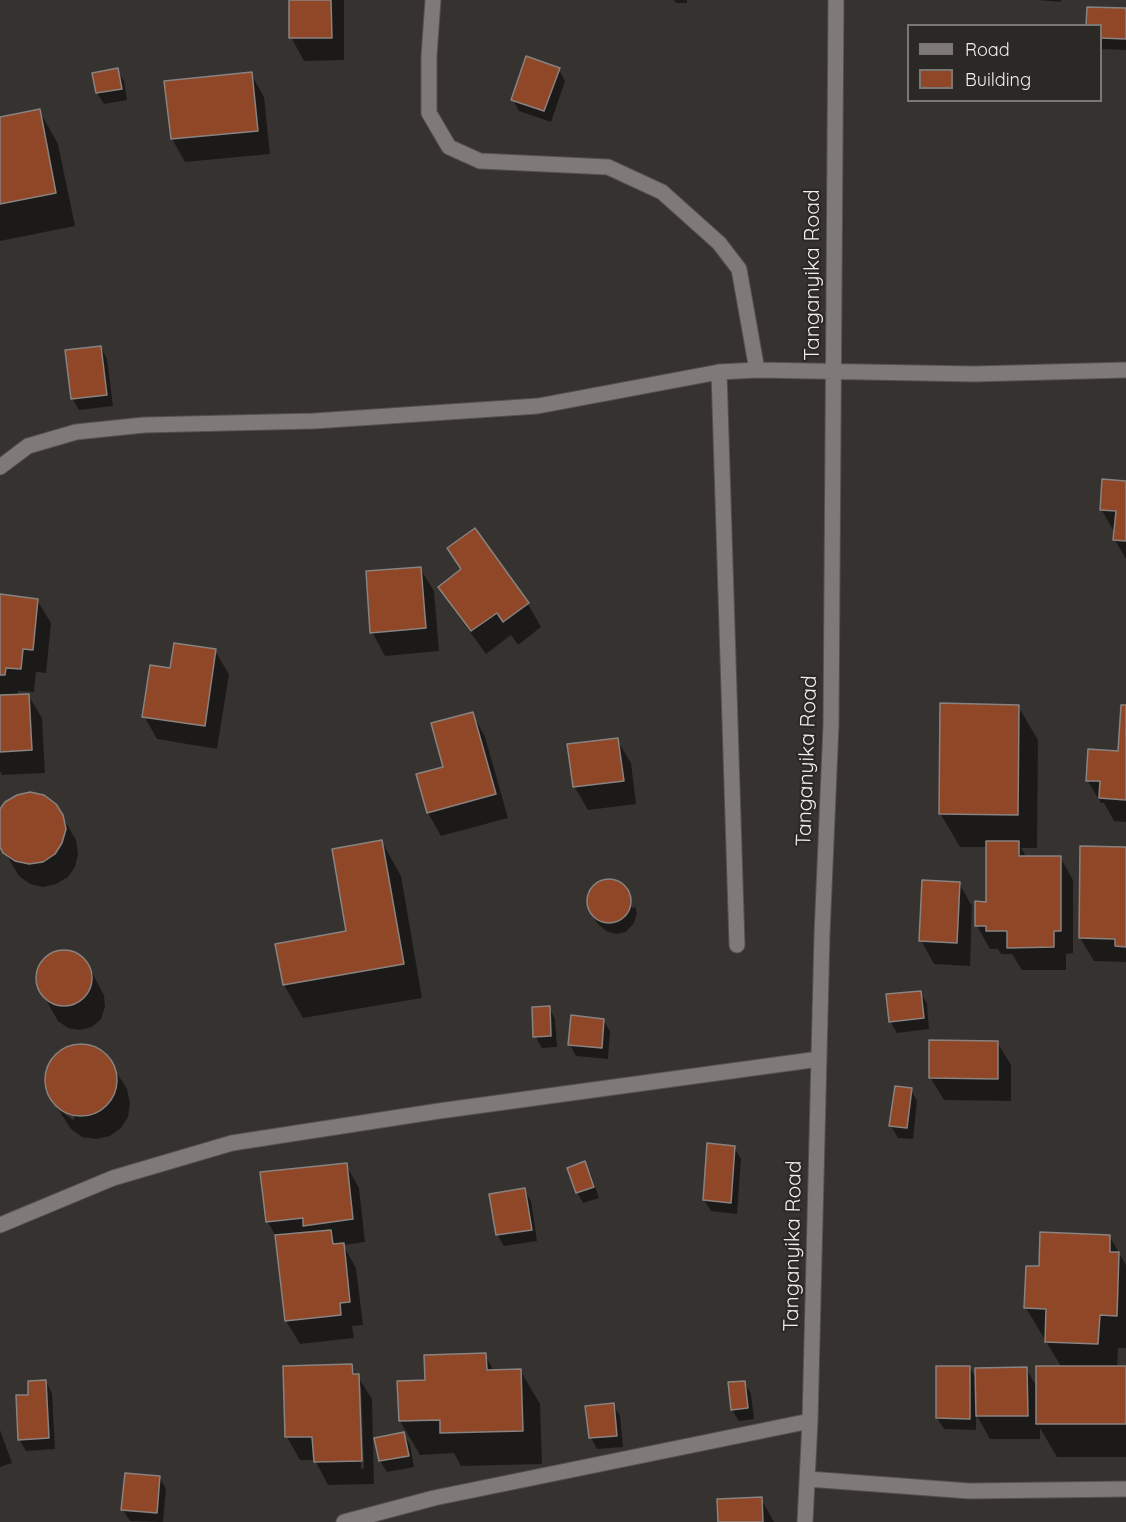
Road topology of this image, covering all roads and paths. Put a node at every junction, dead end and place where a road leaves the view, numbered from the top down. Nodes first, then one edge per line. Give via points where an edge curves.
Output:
1 (433, 0) edge
2 (836, 0) edge
3 (757, 370) junction
4 (833, 370) junction
5 (1126, 370) edge
6 (718, 372) junction
7 (0, 467) edge
8 (737, 945) dead end
9 (819, 1059) junction
10 (0, 1225) edge
11 (810, 1421) junction
12 (808, 1479) junction
13 (1126, 1489) edge
14 (344, 1522) edge
15 (806, 1522) edge

1 - 3 street via 429,113 449,147 480,161 608,167 662,192 719,243 739,269
2 - 4 street, Tanganyika Road
3 - 4 street
3 - 6 street
4 - 5 street via 974,374
4 - 9 street, Tanganyika Road via 831,725
6 - 7 street via 538,405 314,421 144,425 76,432 28,446
6 - 8 street
9 - 10 street via 232,1143 114,1178
9 - 11 street, Tanganyika Road
11 - 12 street, Tanganyika Road
11 - 14 street via 434,1498
12 - 13 street via 969,1491
12 - 15 street, Tanganyika Road

